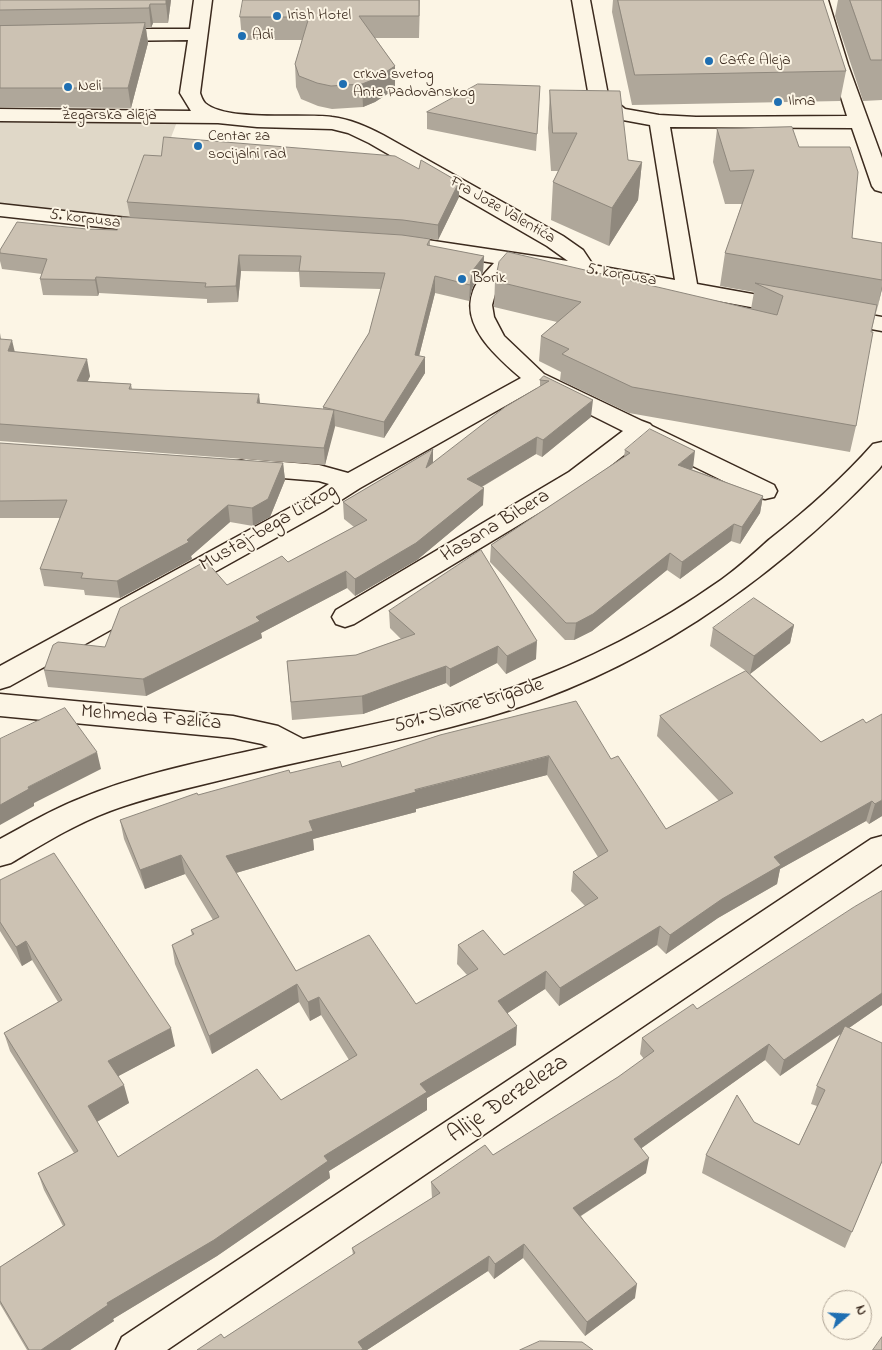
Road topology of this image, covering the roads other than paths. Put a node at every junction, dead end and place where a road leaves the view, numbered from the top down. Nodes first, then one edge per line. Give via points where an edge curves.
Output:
1 (203, 0) edge
2 (581, 0) edge
3 (819, 2) edge
4 (197, 34) junction
5 (96, 36) edge
6 (0, 115) edge
7 (219, 117) junction
8 (659, 121) junction
9 (860, 122) junction
10 (882, 186) edge
11 (0, 210) edge
12 (177, 229) edge
13 (383, 242) edge
14 (510, 258) junction
15 (586, 270) junction
16 (687, 288) junction
17 (882, 324) edge
18 (536, 379) junction
19 (642, 429) junction
20 (882, 450) edge
21 (228, 466) edge
22 (351, 482) junction
23 (765, 491) dead end
24 (345, 617) dead end
25 (0, 679) edge
26 (0, 705) edge
27 (299, 750) junction
28 (882, 848) edge
29 (0, 854) edge
30 (135, 1350) edge

1 - 4 street
2 - 8 street via 599,97 619,114
3 - 9 street
4 - 5 street
4 - 7 street, Fra Joze Valentića via 190,93 198,107
6 - 7 street, Žegarska aleja
7 - 15 street, Fra Joze Valentića via 332,123 355,129 555,240 575,255
8 - 9 street
8 - 16 street
9 - 10 street
11 - 12 street, 5. korpusa
13 - 14 street, 5. korpusa
14 - 15 street, 5. korpusa
14 - 18 street via 484,290 480,311 490,333
15 - 16 street, 5. korpusa
16 - 17 street, 5. korpusa
18 - 19 street
18 - 22 street, Mustaj-bega Ličkog
19 - 23 street
19 - 24 street, Hasana Bibera via 578,478
20 - 27 street, 501. Slavne brigade via 855,481 732,585 664,629 608,658 540,690 450,717
21 - 22 street via 319,473
22 - 25 street, Mustaj-bega Ličkog
26 - 27 street, Mehmeda Fazlića via 233,727 268,734
27 - 29 street, 501. Slavne brigade via 101,802 63,818
28 - 30 street, Alije Đerzeleza

